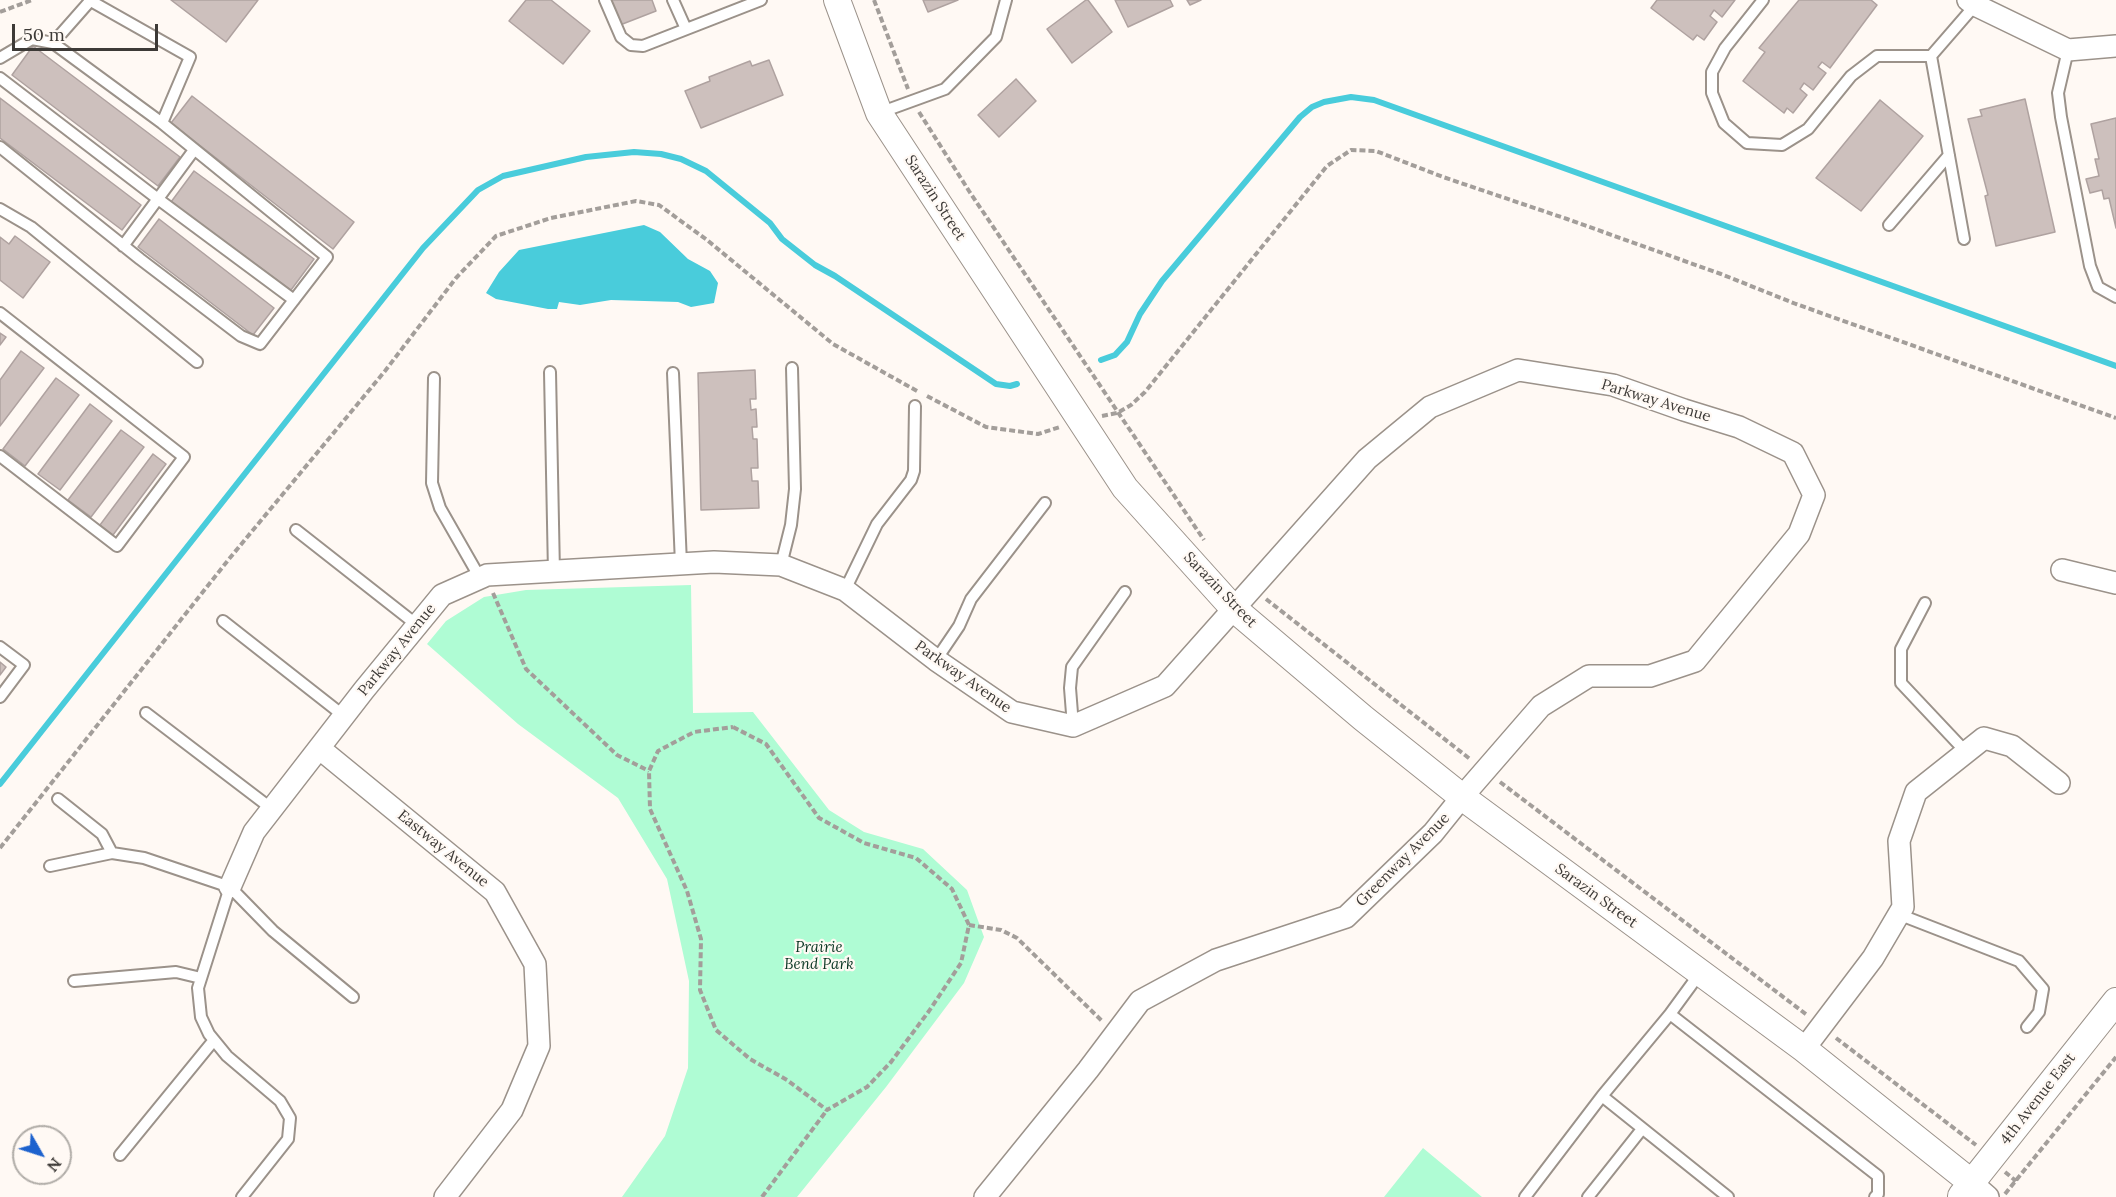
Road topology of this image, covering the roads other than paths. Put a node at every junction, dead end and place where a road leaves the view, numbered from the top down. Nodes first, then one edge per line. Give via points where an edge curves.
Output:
1 (605, 0) edge
2 (673, 0) edge
3 (761, 0) edge
4 (837, 0) edge
5 (1006, 0) edge
6 (1763, 0) edge
7 (89, 1) edge
8 (1974, 2) edge
9 (686, 29) junction
10 (53, 43) junction
11 (2116, 46) edge
12 (2068, 50) junction
13 (1930, 56) junction
14 (0, 58) edge
15 (0, 78) edge
16 (879, 113) junction
17 (162, 123) junction
18 (0, 147) edge
19 (194, 150) junction
20 (1949, 155) junction
21 (158, 199) junction
22 (0, 208) edge
23 (1889, 225) dead end
24 (1964, 239) dead end
25 (123, 246) junction
26 (2116, 297) edge
27 (294, 300) junction
28 (0, 313) edge
29 (197, 362) dead end
30 (792, 369) dead end
31 (550, 372) dead end
32 (673, 372) dead end
33 (434, 378) dead end
34 (915, 406) dead end
35 (1793, 453) joint
36 (0, 456) edge
37 (1045, 503) dead end
38 (297, 530) dead end
39 (681, 564) junction
40 (781, 565) junction
41 (2062, 570) dead end
42 (554, 573) junction
43 (483, 577) junction
44 (2116, 583) edge
45 (845, 590) junction
46 (1125, 592) dead end
47 (1925, 603) dead end
48 (1233, 608) junction
49 (223, 621) dead end
50 (417, 625) junction
51 (0, 647) edge
52 (936, 660) junction
53 (0, 698) edge
54 (146, 712) dead end
55 (344, 716) junction
56 (1073, 726) junction
57 (319, 748) junction
58 (1966, 752) junction
59 (2059, 783) dead end
60 (1462, 797) junction
61 (58, 799) dead end
62 (272, 809) junction
63 (112, 853) junction
64 (50, 866) dead end
65 (230, 887) junction
66 (1898, 914) junction
67 (1700, 973) junction
68 (201, 978) junction
69 (74, 981) dead end
70 (353, 997) dead end
71 (2116, 1001) edge
72 (1670, 1014) junction
73 (2027, 1028) dead end
74 (214, 1040) junction
75 (1804, 1049) junction
76 (1602, 1096) junction
77 (1642, 1129) junction
78 (120, 1155) dead end
79 (1973, 1192) edge
80 (242, 1197) edge
81 (445, 1197) edge
82 (985, 1197) edge
83 (1525, 1197) edge
84 (1588, 1197) edge
85 (1728, 1197) edge
86 (1875, 1197) edge

1 - 9 lane via 621,37 632,45 643,46
2 - 9 lane
3 - 9 lane
4 - 16 street, Sarazin Street
5 - 16 lane via 996,38 945,89
6 - 13 lane via 1725,48 1712,72 1712,93 1724,123 1747,142 1782,146 1808,129 1851,76 1877,56
7 - 10 lane
7 - 17 lane via 190,57
8 - 12 street
8 - 13 lane
10 - 14 lane via 32,39
10 - 17 lane
11 - 12 street
12 - 26 lane via 2058,93 2065,140 2090,266 2098,287
13 - 20 lane
15 - 21 lane
16 - 48 street, Sarazin Street via 1125,488
17 - 19 lane
18 - 25 lane
19 - 21 lane
19 - 27 lane via 327,257
20 - 23 lane
20 - 24 lane
21 - 25 lane
21 - 27 lane
22 - 29 lane via 31,227
25 - 27 lane via 241,336 261,344
28 - 36 lane via 184,457 117,546
30 - 40 lane via 795,489
31 - 42 lane
32 - 39 lane
33 - 43 lane via 432,483 440,508
34 - 45 lane via 911,480 871,534
35 - 48 street, Parkway Avenue via 1739,427 1613,385 1518,370 1430,407 1366,459
35 - 60 street, Greenway Avenue via 1814,495 1800,534 1695,661 1650,676 1589,676 1540,706
37 - 52 lane via 971,599 959,626
38 - 50 lane
39 - 40 street, Parkway Avenue
39 - 42 street, Parkway Avenue
40 - 45 street, Parkway Avenue
41 - 44 street
42 - 43 street, Parkway Avenue
43 - 50 street, Parkway Avenue via 442,595
45 - 52 street, Parkway Avenue
46 - 56 lane via 1072,667
47 - 58 lane via 1901,649 1901,683
48 - 56 street, Parkway Avenue via 1164,686
48 - 60 street, Sarazin Street
49 - 55 lane
50 - 55 street, Parkway Avenue
51 - 53 lane via 24,665
52 - 56 street, Parkway Avenue via 1012,712
54 - 62 lane
55 - 57 street, Parkway Avenue
57 - 62 street, Parkway Avenue
57 - 81 street, Eastway Avenue via 495,892 535,964 539,1046 512,1110
58 - 59 street via 1984,738 2012,746
58 - 66 street via 1916,792 1899,841 1903,907
60 - 67 street, Sarazin Street
60 - 82 street, Greenway Avenue via 1433,833 1346,917 1216,960 1140,1001
61 - 63 lane via 102,834
62 - 65 street, Parkway Avenue via 254,832
63 - 64 lane
63 - 65 lane via 144,858
65 - 68 lane
65 - 70 lane via 273,931
66 - 73 lane via 2019,962 2043,989 2039,1012
66 - 75 street via 1873,958
67 - 72 lane
67 - 75 street, Sarazin Street
68 - 69 lane via 176,972
68 - 74 lane via 201,1017
71 - 79 street, 4th Avenue East via 1990,1160
72 - 76 lane
72 - 86 lane via 1878,1176
74 - 78 lane
74 - 80 lane via 279,1101 290,1118 288,1139
75 - 79 street, Sarazin Street
76 - 77 lane
76 - 83 lane
77 - 84 lane
77 - 85 lane

